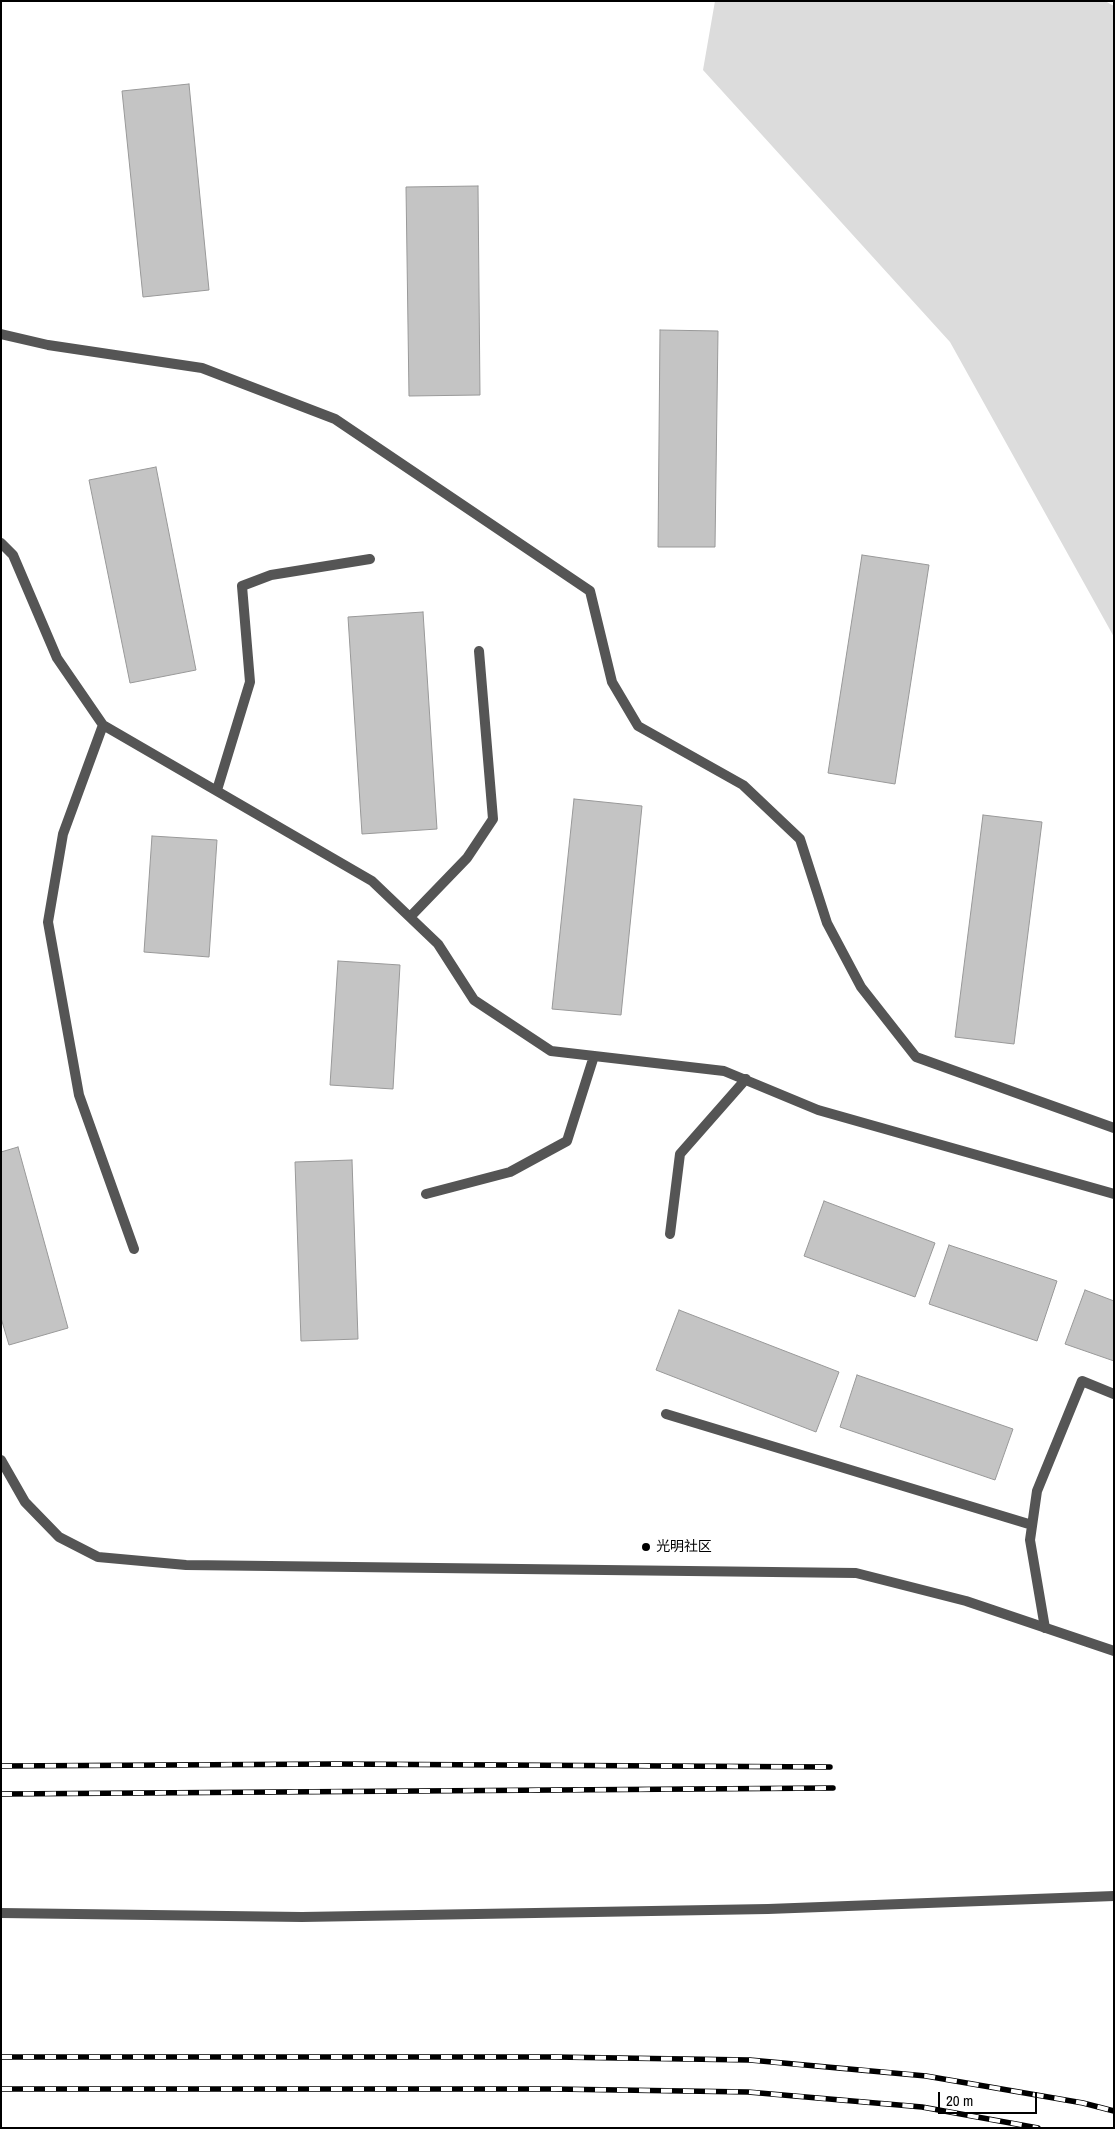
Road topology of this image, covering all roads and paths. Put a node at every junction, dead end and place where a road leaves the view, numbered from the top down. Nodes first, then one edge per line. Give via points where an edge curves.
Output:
1 (1, 334) edge
2 (1, 543) edge
3 (370, 559) dead end
4 (479, 652) dead end
5 (103, 725) junction
6 (217, 790) junction
7 (410, 917) junction
8 (594, 1056) junction
9 (746, 1080) junction
10 (1114, 1128) edge
11 (426, 1194) dead end
12 (1114, 1194) edge
13 (670, 1234) dead end
14 (134, 1249) dead end
15 (1114, 1394) edge
16 (666, 1414) dead end
17 (1, 1460) edge
18 (1032, 1525) junction
19 (1045, 1628) junction
20 (1114, 1652) edge
21 (1114, 1896) edge
22 (1, 1913) edge

1 - 10 street via 48,345 202,368 335,419 590,591 612,682 638,726 743,784 800,838 827,923 861,987 916,1057
2 - 5 street via 13,554 57,658
3 - 6 street via 271,575 242,586 250,682
4 - 7 street via 493,819 467,858
5 - 6 street
5 - 14 street via 63,834 48,922 79,1095
6 - 7 street via 372,880
7 - 8 street via 438,944 474,1000 551,1051
8 - 9 street via 724,1071
8 - 11 street via 567,1141 510,1172
9 - 12 street via 818,1110
9 - 13 street via 680,1154
15 - 18 street via 1082,1381 1038,1491
16 - 18 street
17 - 19 street via 25,1502 59,1538 98,1557 186,1565 856,1573 966,1601
18 - 19 street via 1030,1540
19 - 20 street
21 - 22 street via 768,1909 312,1917

